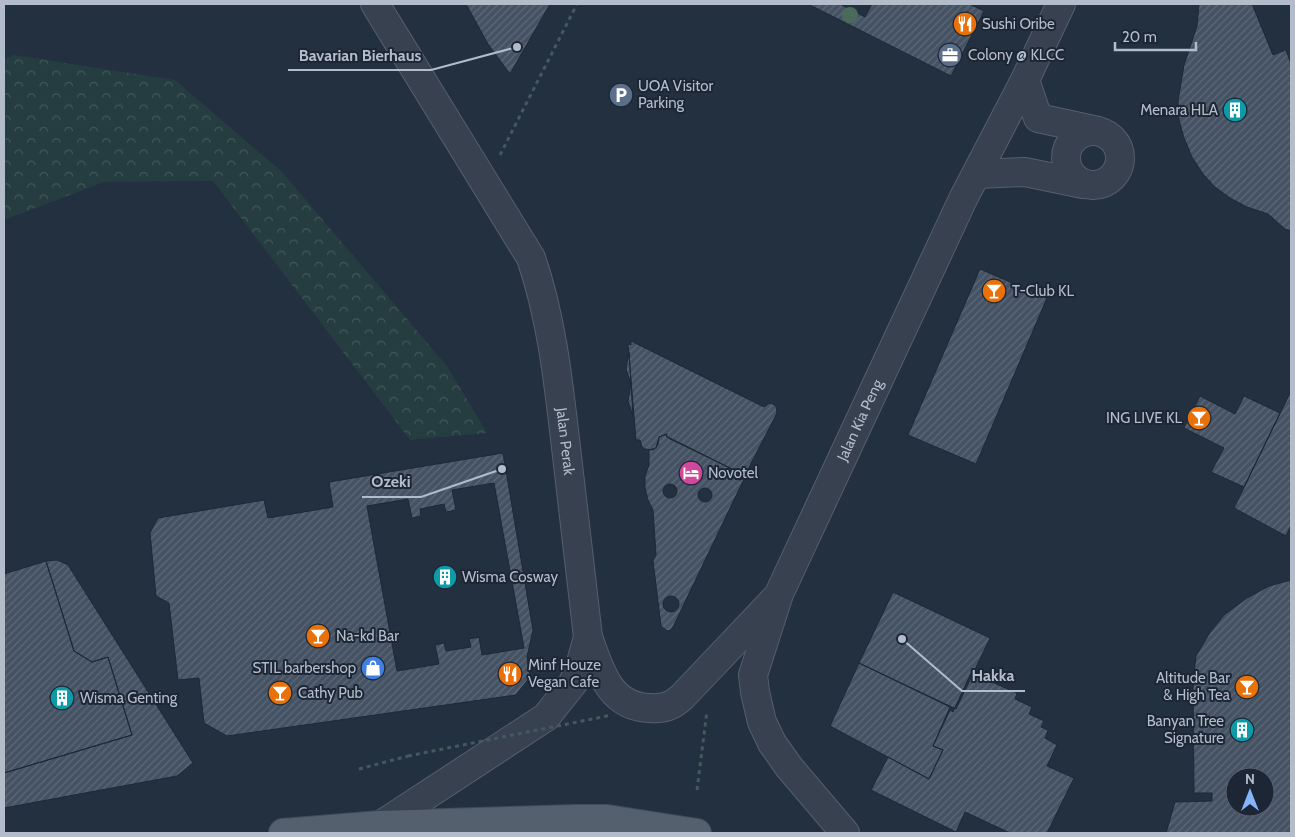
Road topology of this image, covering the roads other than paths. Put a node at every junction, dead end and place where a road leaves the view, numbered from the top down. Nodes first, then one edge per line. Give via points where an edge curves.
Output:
1 (375, 4) edge
2 (1062, 4) edge
3 (1025, 80) junction
4 (1103, 133) junction
5 (977, 174) junction
6 (1096, 182) junction
7 (779, 594) junction
8 (588, 637) junction
9 (397, 827) edge
10 (339, 830) edge
11 (283, 833) edge
12 (697, 833) edge
13 (845, 833) edge

1 - 8 street, Jalan Perak via 531,258 540,284 560,396
2 - 3 street, Jalan Kia Peng
3 - 4 street via 1038,118
3 - 5 street, Jalan Kia Peng
4 - 6 street via 1118,148 1119,166 1115,174
4 - 6 street via 1082,133 1068,146 1066,154 1066,164 1075,179
5 - 6 street via 1026,172
5 - 7 street, Jalan Kia Peng
7 - 8 street via 671,706 644,708 630,705 616,696 604,680
7 - 13 street, Jalan Kia Peng via 753,674 762,722 772,744 789,767
8 - 9 street, Jalan Perak via 573,683 546,718
9 - 10 main road
9 - 12 main road via 607,819
10 - 11 main road

